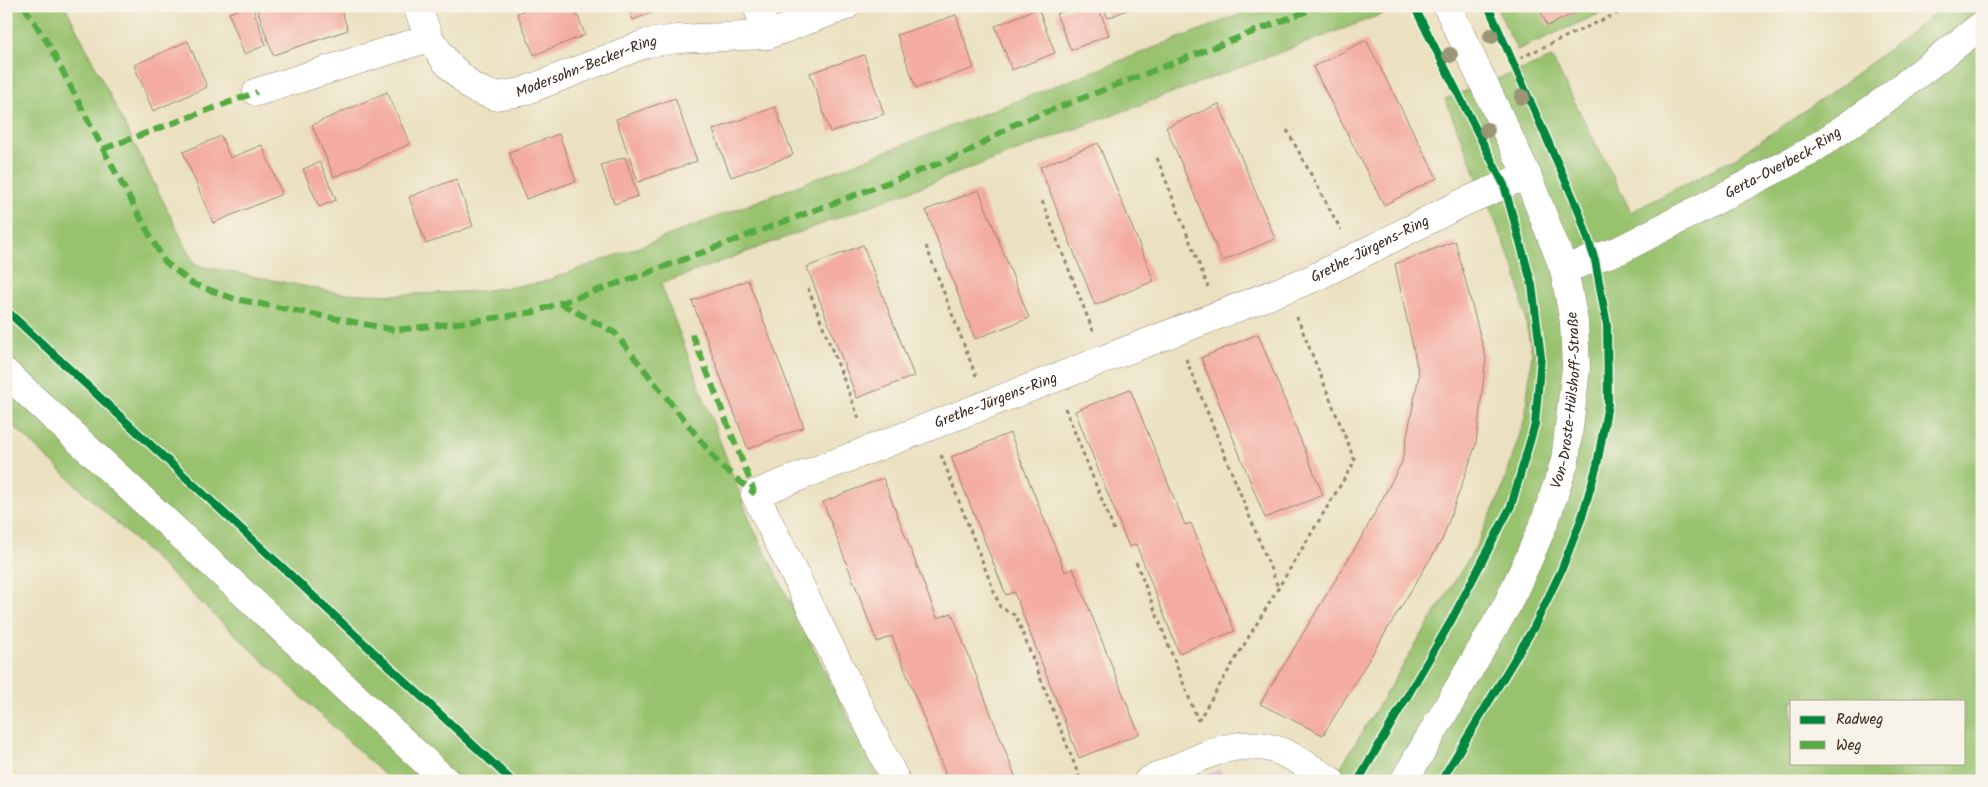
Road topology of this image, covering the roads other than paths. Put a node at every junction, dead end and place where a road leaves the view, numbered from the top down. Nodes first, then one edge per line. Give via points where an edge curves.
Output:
1 (418, 6) edge
2 (757, 6) edge
3 (846, 6) edge
4 (1447, 6) edge
5 (1982, 25) edge
6 (768, 35) junction
7 (430, 38) junction
8 (257, 92) dead end
9 (1527, 175) junction
10 (1564, 270) junction
11 (6, 373) edge
12 (446, 781) edge
13 (896, 781) edge
14 (1148, 781) edge
15 (1331, 781) edge
16 (1404, 781) edge

1 - 7 street, Modersohn-Becker-Ring
2 - 6 street
3 - 6 street, Modersohn-Becker-Ring
4 - 9 street, Von-Droste-Hülshoff-Straße
5 - 10 street, Gerta-Overbeck-Ring via 1809,152 1620,250
6 - 7 street, Modersohn-Becker-Ring via 647,43 522,92 495,96 473,88 446,62
7 - 8 street
9 - 10 street, Von-Droste-Hülshoff-Straße
9 - 13 street, Grethe-Jürgens-Ring via 1462,203 1314,278 755,494
10 - 16 street, Von-Droste-Hülshoff-Straße via 1574,322 1576,368 1565,461 1530,558 1506,607
11 - 12 street
14 - 15 street via 1233,746 1256,745 1278,750

